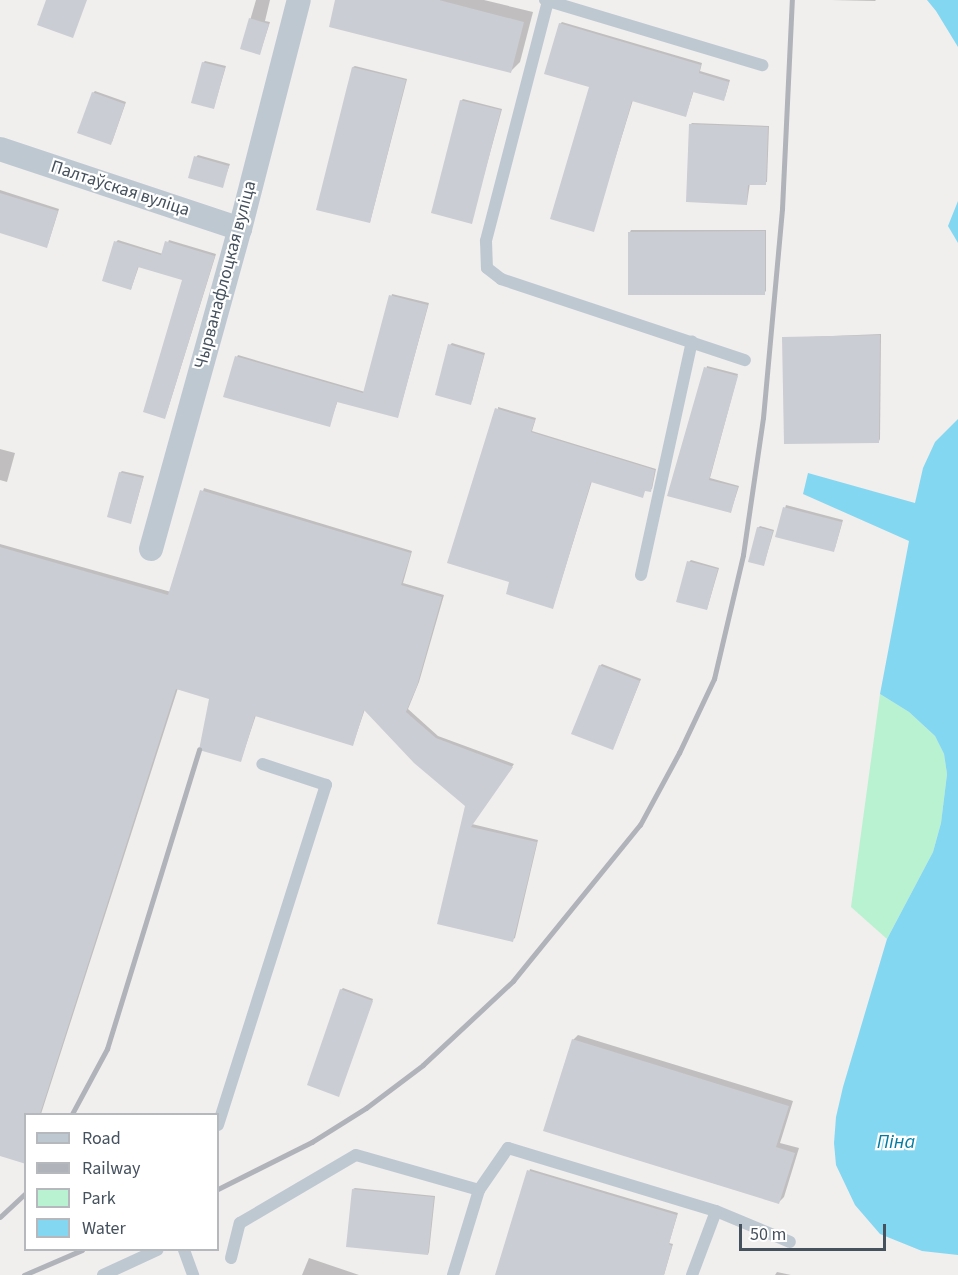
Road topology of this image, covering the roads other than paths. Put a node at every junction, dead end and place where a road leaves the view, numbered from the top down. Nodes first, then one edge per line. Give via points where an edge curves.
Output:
1 (299, 0) edge
2 (546, 0) edge
3 (762, 65) dead end
4 (0, 149) edge
5 (240, 229) junction
6 (692, 342) junction
7 (745, 360) dead end
8 (151, 549) dead end
9 (641, 574) dead end
10 (262, 764) dead end
11 (219, 1122) edge
12 (479, 1190) junction
13 (716, 1211) junction
14 (790, 1242) dead end
15 (155, 1251) edge
16 (184, 1251) edge
17 (231, 1258) dead end
18 (103, 1275) edge
19 (193, 1275) edge
20 (453, 1275) edge
21 (692, 1275) edge

1 - 5 street, Чырванафлоцкая вуліца
2 - 3 lane
2 - 6 lane via 486,241 487,268 501,279
4 - 5 street, Палтаўская вуліца
5 - 8 street, Чырванафлоцкая вуліца
6 - 7 lane
6 - 9 lane
10 - 11 lane via 326,785
12 - 13 lane via 507,1148
12 - 17 lane via 356,1155 240,1223
12 - 20 lane
13 - 14 lane
13 - 21 lane
15 - 18 lane
16 - 19 lane

